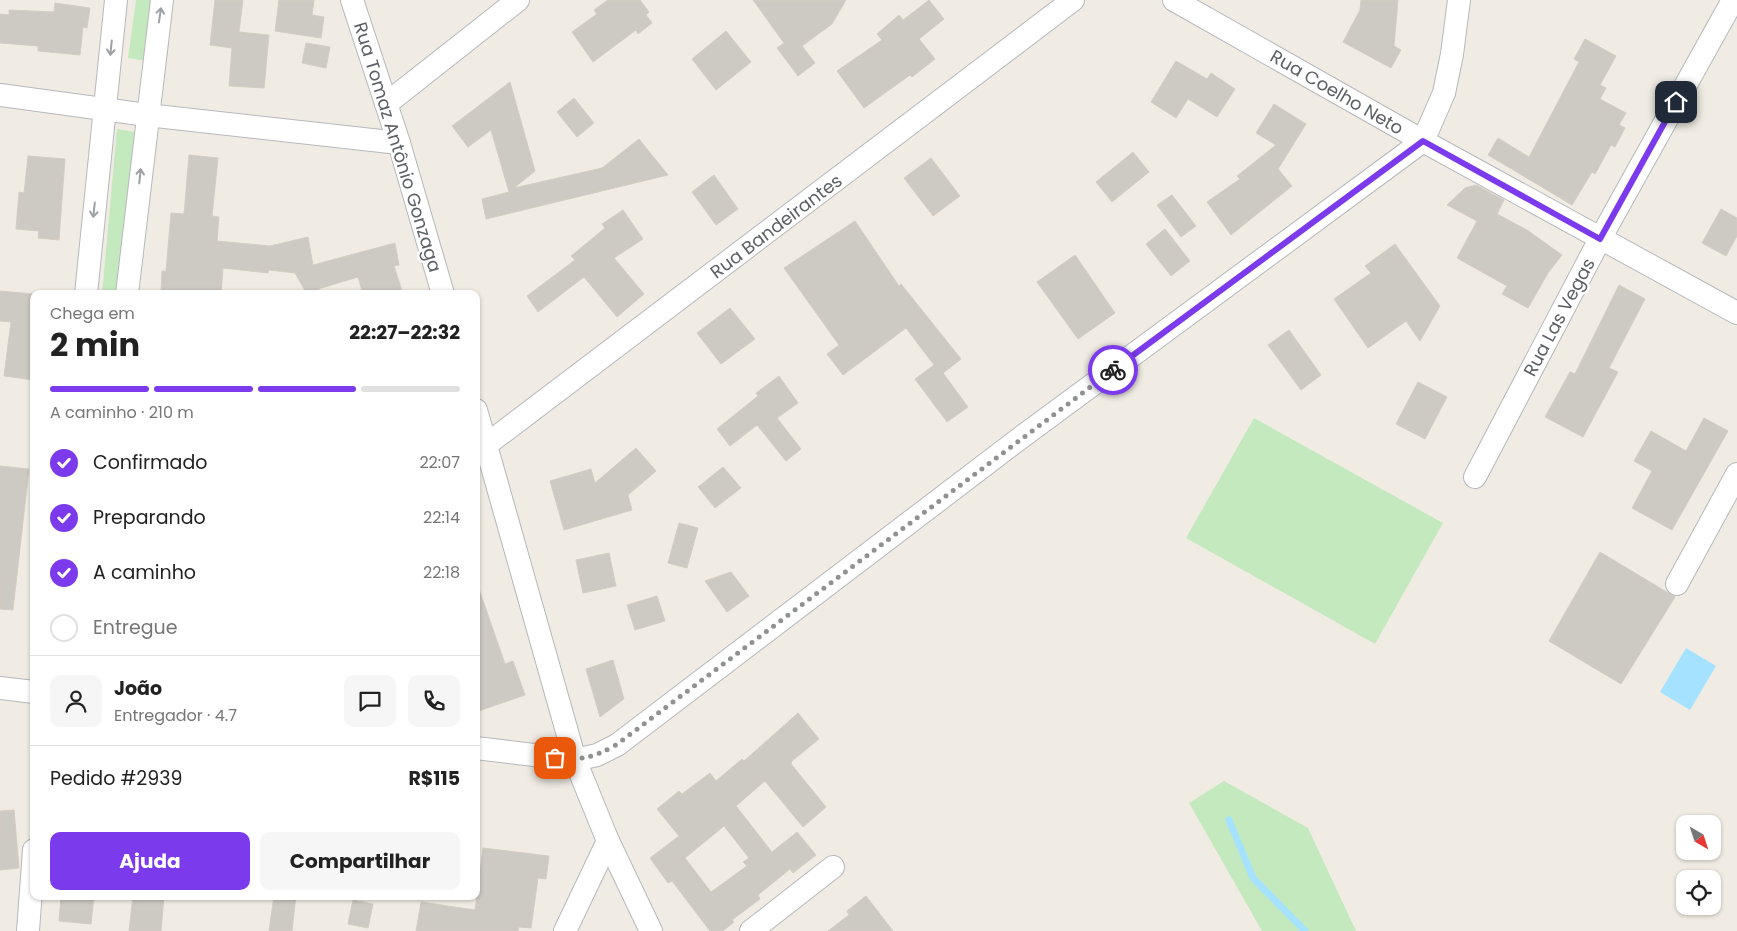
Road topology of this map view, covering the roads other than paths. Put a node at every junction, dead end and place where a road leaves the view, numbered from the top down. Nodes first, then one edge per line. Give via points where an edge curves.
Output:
1 (116, 0) edge
2 (162, 0) edge
3 (352, 0) edge
4 (518, 0) edge
5 (1073, 0) edge
6 (1174, 0) edge
7 (1459, 0) edge
8 (1733, 0) edge
9 (0, 95) edge
10 (386, 104) junction
11 (104, 109) junction
12 (147, 115) junction
13 (1423, 141) junction
14 (399, 143) junction
15 (1600, 239) junction
16 (86, 290) edge
17 (127, 290) edge
18 (442, 290) edge
19 (1737, 313) edge
20 (481, 444) edge
21 (1737, 474) edge
22 (1475, 477) dead end
23 (1677, 584) dead end
24 (0, 688) edge
25 (30, 692) edge
26 (30, 692) edge
27 (0, 699) edge
28 (480, 748) edge
29 (575, 760) junction
30 (608, 841) junction
31 (834, 867) dead end
32 (30, 900) edge
33 (28, 931) edge
34 (565, 931) edge
35 (651, 931) edge
36 (751, 931) edge

1 -> 11 street
12 -> 2 street
3 - 10 street, Rua Tomaz Antônio Gonzaga
4 - 10 street
5 - 20 street, Rua Bandeirantes
6 - 13 street, Rua Coelho Neto
7 - 13 street via 1444,93
8 - 15 street, Rua Las Vegas
9 - 11 street
10 - 14 street, Rua Tomaz Antônio Gonzaga
11 - 12 street
11 -> 16 street
12 - 14 street
17 -> 12 street
13 - 15 street, Rua Coelho Neto
13 - 29 street via 1019,439 616,745 597,755
14 - 18 street, Rua Tomaz Antônio Gonzaga
15 - 19 street, Rua Coelho Neto
15 - 22 street, Rua Las Vegas
20 - 29 street
21 - 23 street
24 - 25 street
26 - 27 street
28 - 29 street
29 - 30 street
30 - 34 street
30 - 35 street
31 - 36 street
32 - 33 street

